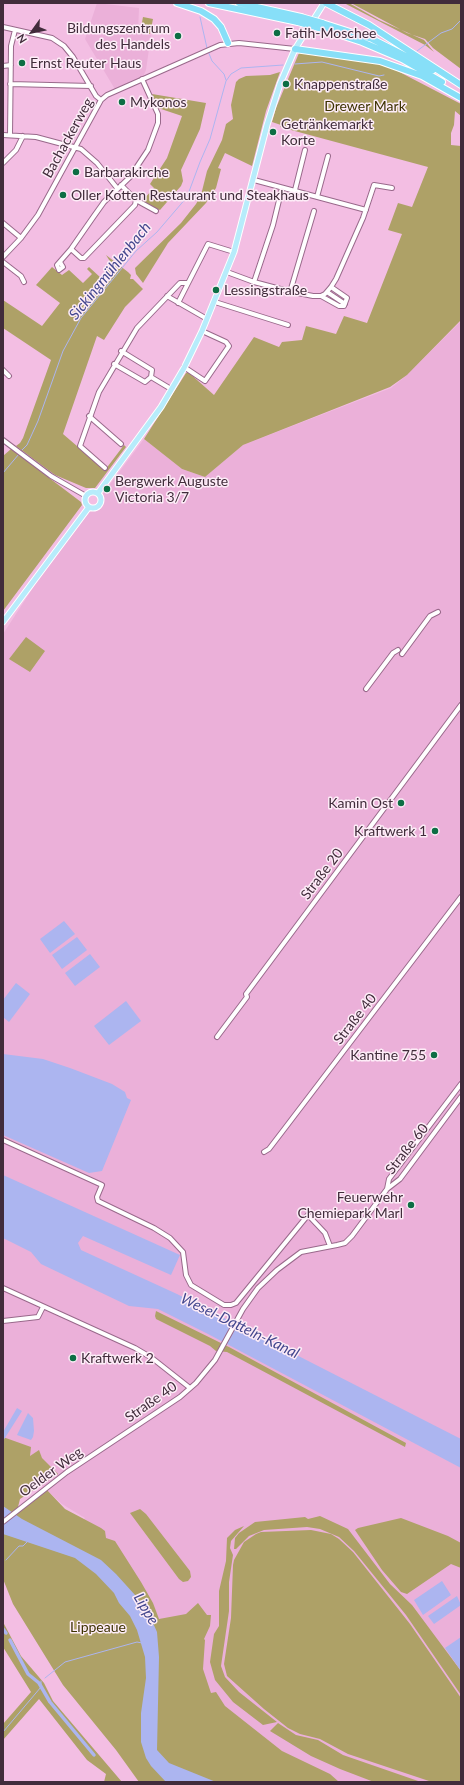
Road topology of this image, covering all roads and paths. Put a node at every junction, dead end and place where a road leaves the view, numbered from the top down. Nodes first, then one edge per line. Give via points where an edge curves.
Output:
1 (177, 3) edge
2 (209, 3) edge
3 (238, 3) edge
4 (325, 3) edge
5 (337, 3) edge
6 (344, 11) junction
7 (300, 19) junction
8 (321, 25) junction
9 (3, 27) edge
10 (15, 30) junction
11 (228, 43) junction
12 (295, 49) junction
13 (11, 65) junction
14 (3, 66) edge
15 (142, 79) junction
16 (10, 84) junction
17 (461, 85) edge
18 (91, 86) junction
19 (461, 89) edge
20 (461, 97) edge
21 (101, 100) junction
22 (3, 135) edge
23 (10, 135) junction
24 (23, 136) junction
25 (76, 147) junction
26 (305, 150) dead end
27 (328, 156) dead end
28 (3, 163) edge
29 (254, 180) junction
30 (119, 187) junction
31 (282, 188) junction
32 (392, 188) dead end
33 (295, 190) junction
34 (317, 197) junction
35 (136, 200) junction
36 (366, 210) junction
37 (156, 211) dead end
38 (314, 211) dead end
39 (3, 223) edge
40 (21, 238) junction
41 (71, 249) junction
42 (234, 252) junction
43 (3, 257) edge
44 (3, 262) edge
45 (60, 262) dead end
46 (227, 272) junction
47 (24, 282) dead end
48 (254, 282) junction
49 (187, 283) junction
50 (332, 287) junction
51 (290, 292) junction
52 (327, 292) junction
53 (167, 296) junction
54 (321, 296) junction
55 (215, 302) junction
56 (178, 303) junction
57 (345, 304) junction
58 (207, 319) junction
59 (288, 325) dead end
60 (202, 331) junction
61 (122, 351) junction
62 (114, 364) junction
63 (184, 367) junction
64 (3, 370) edge
65 (9, 376) dead end
66 (151, 377) junction
67 (171, 390) junction
68 (89, 416) junction
69 (3, 440) edge
70 (122, 444) dead end
71 (105, 468) dead end
72 (98, 493) junction
73 (86, 496) junction
74 (89, 507) junction
75 (438, 612) dead end
76 (3, 622) edge
77 (398, 650) dead end
78 (402, 654) dead end
79 (366, 689) dead end
80 (461, 705) edge
81 (461, 897) edge
82 (217, 1037) dead end
83 (461, 1084) edge
84 (461, 1098) edge
85 (3, 1140) edge
86 (264, 1152) dead end
87 (387, 1189) junction
88 (330, 1246) junction
89 (3, 1288) edge
90 (43, 1307) junction
91 (3, 1321) edge
92 (190, 1388) junction
93 (93, 1455) joint
94 (3, 1522) edge

1 - 11 highway via 201,11 214,19 221,27
2 - 7 highway
3 - 7 highway
4 - 6 highway
4 - 12 main road
5 - 6 highway
6 - 17 highway via 369,24
7 - 8 highway, bridge
8 - 19 highway via 372,39 421,63
8 - 20 highway via 402,59 444,83
9 - 10 street
10 - 13 street via 11,46
10 - 18 street via 52,38 64,46
11 - 12 street, Bachackerweg
11 - 15 street, Bachackerweg
12 - 20 highway via 380,61 422,76
12 - 29 main road via 273,105
13 - 14 street
13 - 16 street
15 - 21 street, Bachackerweg
15 - 30 street via 156,107 158,123 148,150 136,169
16 - 18 street
16 - 23 street
18 - 21 street
21 - 25 street, Bachackerweg
22 - 23 street
23 - 24 street
24 - 25 street
24 - 28 street via 16,150
25 - 30 street via 97,163
25 - 40 street, Bachackerweg via 38,215
26 - 33 street
27 - 34 street
29 - 31 street
29 - 42 main road
30 - 35 street
30 - 41 street via 94,216
31 - 33 street
31 - 48 street
32 - 36 street via 374,185
33 - 34 street
34 - 36 street
35 - 37 street
35 - 41 street via 84,258
36 - 50 street
38 - 51 street
39 - 40 street
40 - 43 street, Bachackerweg
41 - 45 street
42 - 46 main road
42 - 49 street via 208,244
44 - 47 street via 21,276
46 - 48 street
46 - 55 main road
48 - 51 street
49 - 53 street via 180,283
49 - 56 street
50 - 52 street
50 - 57 street via 345,296
51 - 54 street
52 - 54 street
52 - 57 street
53 - 56 street
53 - 61 street via 136,328
54 - 57 street via 339,306
55 - 58 main road
55 - 59 street
56 - 58 street
58 - 60 main road
60 - 63 main road
60 - 63 street via 226,342 228,346 206,381
61 - 62 street
61 - 66 street via 152,370
62 - 66 street via 145,382
62 - 68 street via 98,392
63 - 67 main road
64 - 65 street
66 - 67 street
67 - 72 main road
68 - 70 street
68 - 71 street via 80,446
69 - 73 street via 51,476
72 - 73 main road via 91,492
72 - 74 main road via 100,505 95,508
73 - 74 main road
74 - 76 main road
75 - 78 street via 430,616
77 - 79 street
80 - 82 street, Straße 20 via 246,994
81 - 86 street, Straße 40 via 269,1149
83 - 87 street via 392,1176
84 - 87 street, Straße 60 via 399,1181
85 - 88 street via 102,1185 98,1201 170,1238 183,1252 186,1275 191,1285 224,1305 236,1302 308,1214 325,1233
87 - 88 street, Straße 60 via 355,1233 345,1243
88 - 92 street, Straße 40 via 307,1250 294,1257 266,1280 243,1309 215,1360
89 - 90 street
90 - 91 street via 38,1317
90 - 92 street via 140,1351
92 - 93 street, Straße 40
93 - 94 street, Oelder Weg

